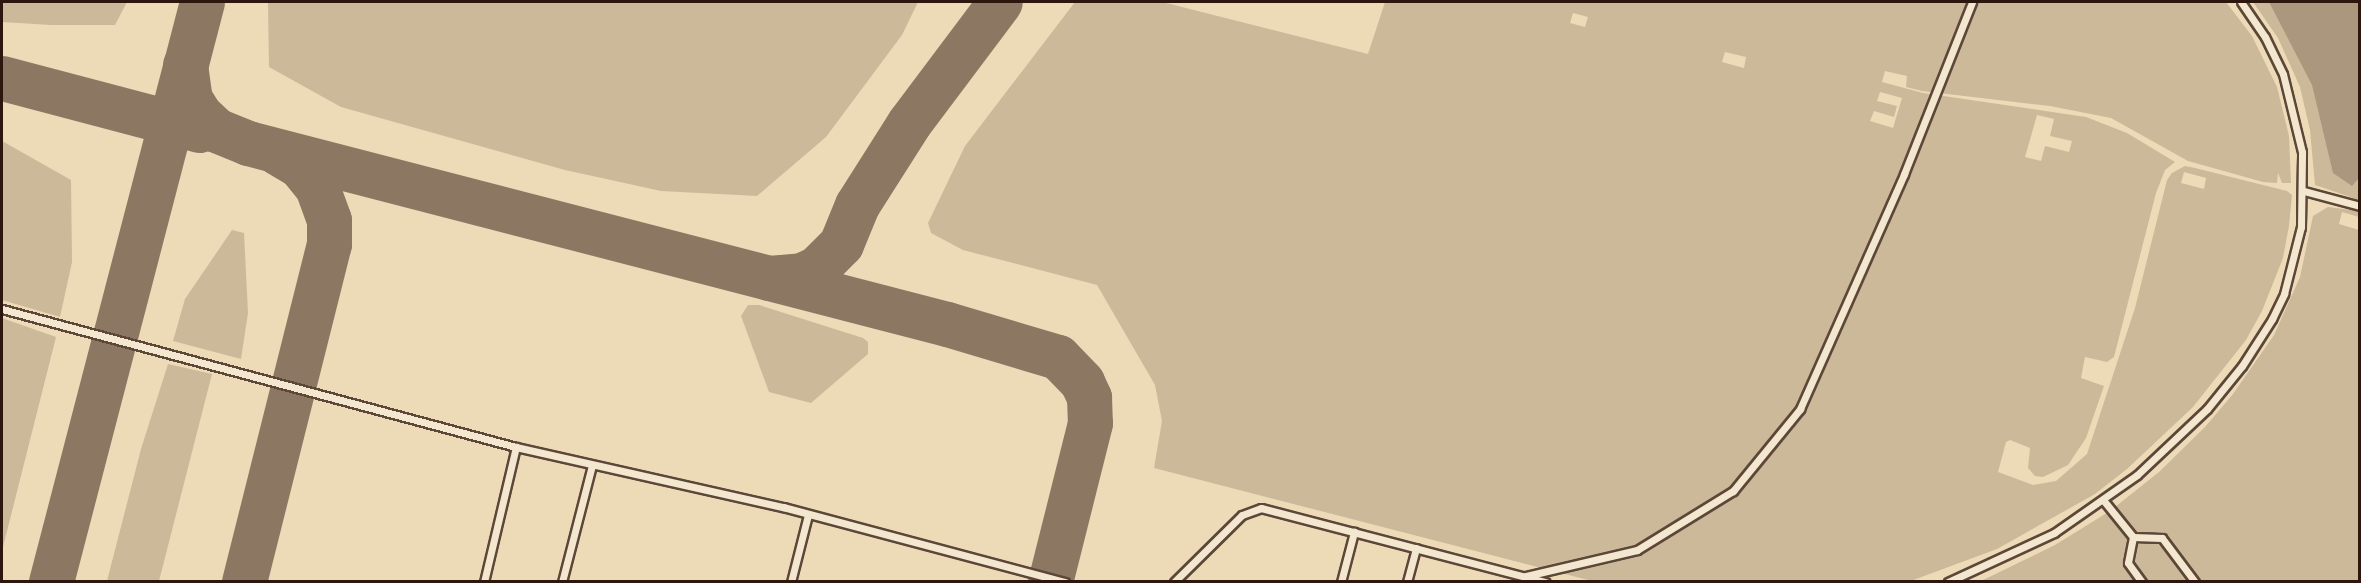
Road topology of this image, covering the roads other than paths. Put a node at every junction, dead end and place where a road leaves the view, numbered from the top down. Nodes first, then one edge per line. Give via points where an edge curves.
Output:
1 (1972, 2) edge
2 (2241, 2) edge
3 (2304, 191) junction
4 (2360, 206) edge
5 (2, 309) edge
6 (516, 447) junction
7 (592, 465) junction
8 (2104, 501) junction
9 (808, 515) junction
10 (1354, 532) junction
11 (2133, 537) junction
12 (1416, 548) junction
13 (1526, 576) junction
14 (484, 582) edge
15 (562, 582) edge
16 (791, 582) edge
17 (1065, 582) edge
18 (1174, 582) edge
19 (1341, 582) edge
20 (1407, 582) edge
21 (1546, 582) edge
22 (1948, 582) edge
23 (2142, 582) edge
24 (2195, 582) edge

1 - 13 lane via 1904,174 1800,409 1724,497 1637,550
2 - 3 lane via 2272,50 2292,99 2302,152
3 - 4 lane
3 - 8 lane via 2301,227 2284,294 2259,342 2187,430
5 - 6 lane
6 - 7 lane
6 - 14 lane
7 - 9 lane
7 - 15 lane
8 - 11 lane
8 - 22 lane via 2019,551
9 - 16 lane
9 - 17 lane
10 - 12 lane
10 - 18 lane via 1272,510 1252,509
10 - 19 lane
11 - 23 lane via 2128,563
11 - 24 lane via 2162,538
12 - 13 lane
12 - 20 lane
13 - 21 lane

